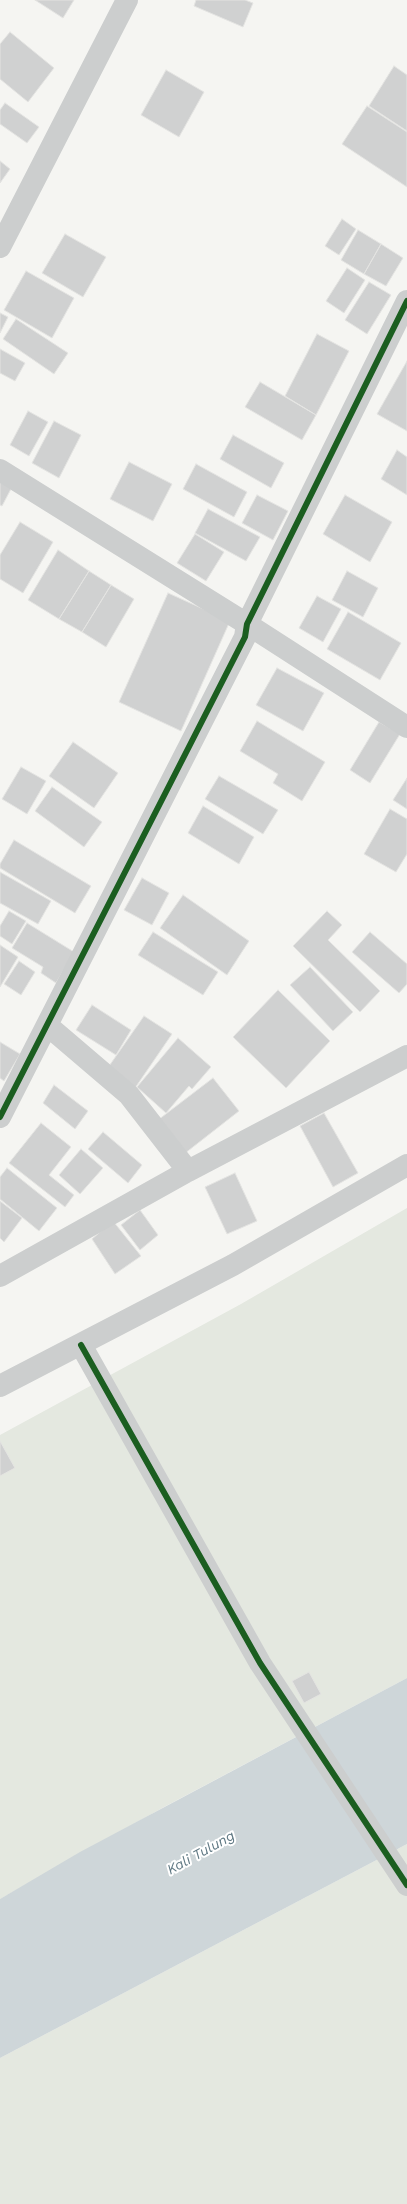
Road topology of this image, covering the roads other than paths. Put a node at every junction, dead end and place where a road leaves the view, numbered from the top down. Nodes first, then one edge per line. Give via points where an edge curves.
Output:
1 (127, 0) edge
2 (0, 247) edge
3 (407, 301) edge
4 (0, 470) edge
5 (247, 624) junction
6 (407, 727) edge
7 (47, 1025) junction
8 (407, 1056) edge
9 (0, 1117) edge
10 (407, 1165) edge
11 (188, 1171) junction
12 (0, 1276) edge
13 (81, 1345) junction
14 (0, 1386) edge
15 (407, 1885) edge

1 - 2 street
3 - 5 street
4 - 5 street
5 - 6 street
5 - 7 street via 245,637
7 - 9 street
7 - 11 street via 129,1095
8 - 11 street
10 - 13 street via 233,1265
11 - 12 street
13 - 14 street
13 - 15 street via 260,1663

